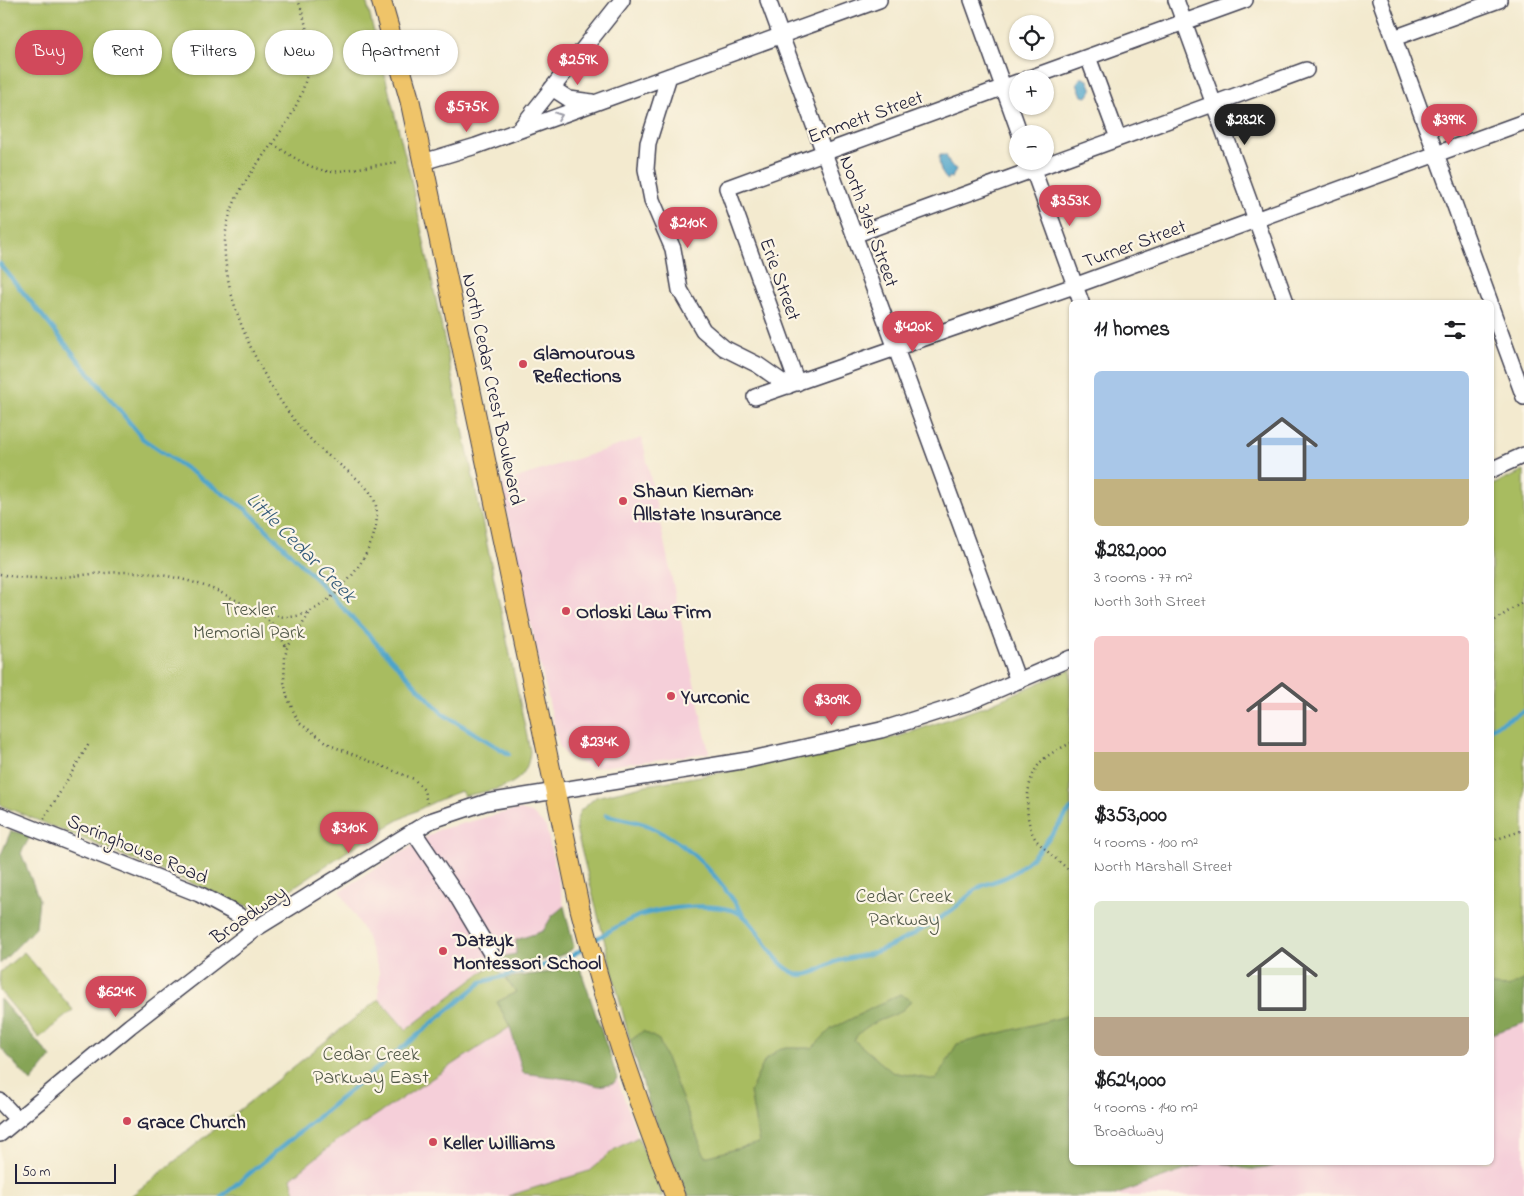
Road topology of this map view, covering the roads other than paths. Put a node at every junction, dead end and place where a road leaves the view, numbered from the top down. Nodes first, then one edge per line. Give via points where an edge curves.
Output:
1 (381, 0) edge
2 (622, 0) edge
3 (768, 0) edge
4 (879, 0) edge
5 (972, 0) edge
6 (1176, 0) edge
7 (1245, 0) edge
8 (1380, 0) edge
9 (1499, 0) edge
10 (1184, 22) junction
11 (781, 35) junction
12 (1394, 38) junction
13 (1088, 57) junction
14 (1052, 70) edge
15 (1306, 70) dead end
16 (669, 76) junction
17 (1009, 83) edge
18 (1009, 85) edge
19 (552, 88) junction
20 (598, 102) junction
21 (1214, 103) junction
22 (1524, 122) edge
23 (519, 130) junction
24 (1118, 138) junction
25 (824, 152) junction
26 (1436, 154) junction
27 (1054, 158) edge
28 (423, 162) junction
29 (1019, 170) edge
30 (1034, 170) edge
31 (727, 188) joint
32 (1256, 220) junction
33 (854, 235) junction
34 (1074, 286) junction
35 (1080, 300) edge
36 (1285, 300) edge
37 (1489, 300) edge
38 (1494, 314) edge
39 (895, 349) junction
40 (793, 385) junction
41 (755, 397) dead end
42 (1524, 397) edge
43 (1524, 456) edge
44 (1494, 469) edge
45 (1069, 659) edge
46 (1018, 681) junction
47 (554, 790) junction
48 (0, 815) edge
49 (412, 831) junction
50 (255, 929) junction
51 (492, 955) dead end
52 (0, 1101) edge
53 (18, 1119) junction
54 (0, 1134) edge
55 (675, 1196) edge

1 - 28 main road, North Cedar Crest Boulevard via 410,101
2 - 19 street
3 - 11 street, North 31st Street
4 - 11 street
5 - 17 street
6 - 10 street
7 - 10 street
8 - 12 street
9 - 12 street
10 - 13 street
10 - 21 street
11 - 16 street
11 - 25 street, North 31st Street
12 - 26 street
13 - 14 street
13 - 24 street
15 - 21 street
16 - 20 street
16 - 40 street via 648,143 646,169 652,200 673,249 680,290 703,330 724,348
18 - 25 street, Emmett Street
19 - 20 street via 569,100
19 - 23 street
23 -> 20 street
21 - 24 street
21 - 32 street
22 - 26 street, Turner Street
23 - 28 street
24 - 27 street
25 - 31 street, Emmett Street
25 - 33 street, North 31st Street
26 - 32 street, Turner Street
26 - 37 street
28 - 47 main road, North Cedar Crest Boulevard
29 - 33 street
30 - 34 street
31 - 40 street, Erie Street
32 - 34 street, Turner Street
32 - 36 street
33 - 39 street, North 31st Street
34 - 35 street
34 - 39 street, Turner Street
38 - 42 street
39 - 40 street, Turner Street
39 - 46 street, North 31st Street
40 - 41 street, Turner Street
43 - 44 street
45 - 46 street, Broadway
46 - 47 street, Broadway via 919,720 806,748
47 - 49 street, Broadway via 487,802
47 - 55 main road, North Cedar Crest Boulevard via 596,974 624,1062
48 - 50 street, Springhouse Road via 199,894 238,915
49 - 50 street, Broadway
49 - 51 street
50 - 53 street, Broadway via 130,1026
52 - 53 street
53 - 54 street, Broadway

